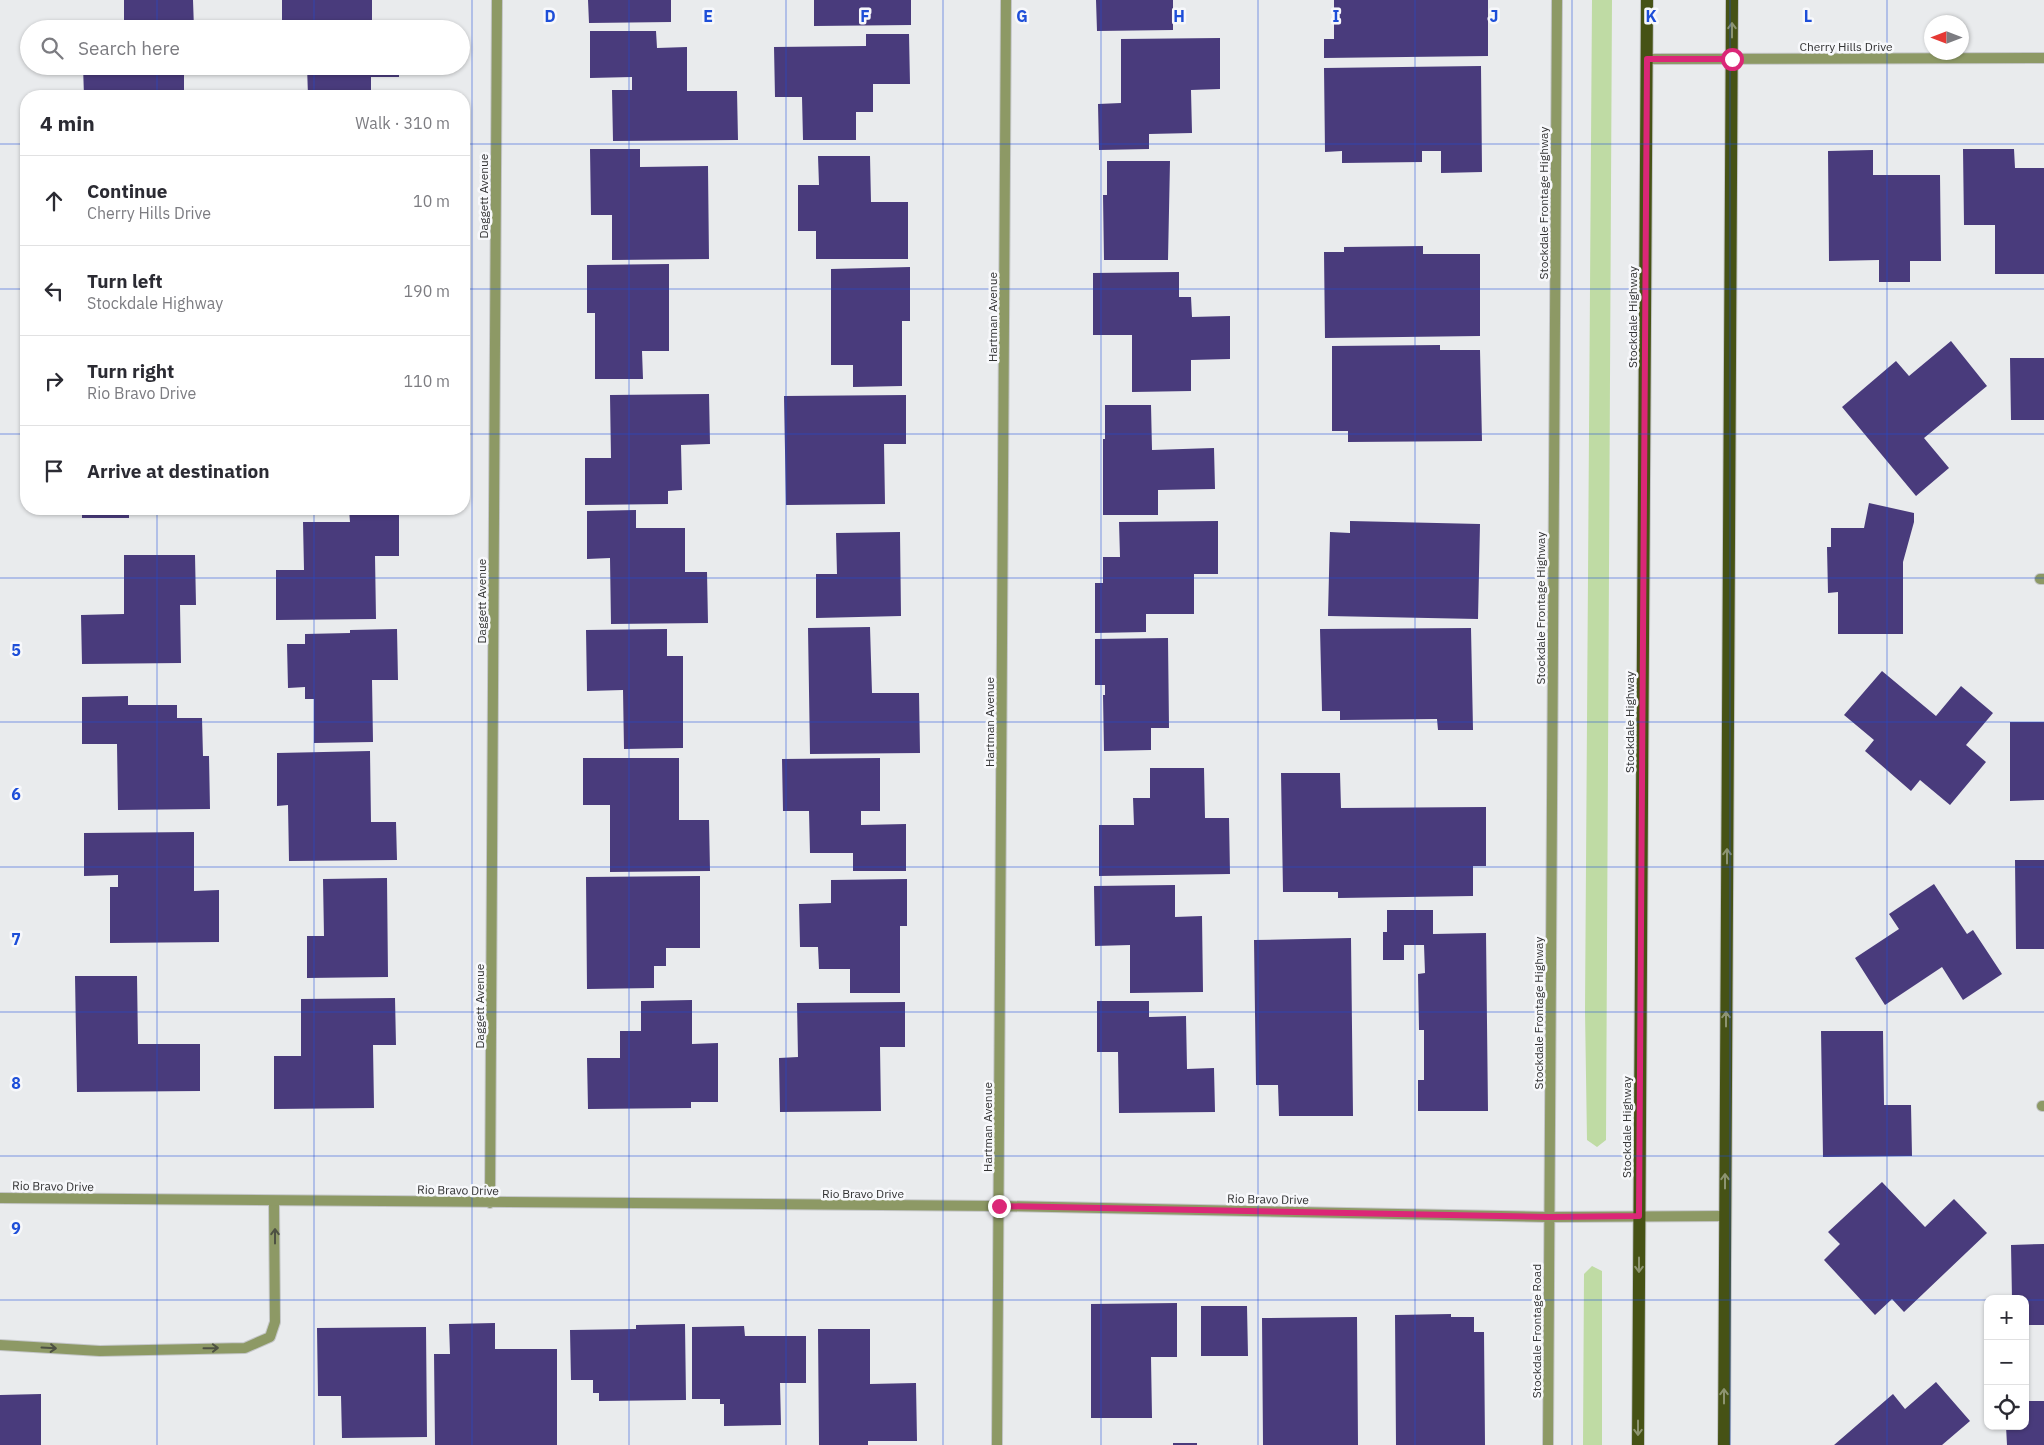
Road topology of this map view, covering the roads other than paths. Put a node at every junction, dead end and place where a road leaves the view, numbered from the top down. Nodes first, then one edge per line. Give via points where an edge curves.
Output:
1 (497, 0) edge
2 (1006, 0) edge
3 (1557, 0) edge
4 (1647, 0) edge
5 (1732, 0) edge
6 (2044, 58) edge
7 (1647, 59) junction
8 (1732, 59) junction
9 (0, 1198) edge
10 (274, 1201) junction
11 (490, 1203) junction
12 (999, 1206) junction
13 (1639, 1216) junction
14 (1725, 1216) junction
15 (1549, 1217) junction
16 (0, 1345) edge
17 (997, 1445) edge
18 (1548, 1445) edge
19 (1638, 1445) edge
20 (1724, 1445) edge

1 - 11 street, Daggett Avenue
2 - 12 street, Hartman Avenue
3 - 15 street, Stockdale Frontage Highway
4 - 7 main road, Stockdale Highway
8 -> 5 main road
6 - 8 street, Cherry Hills Drive
7 - 8 street, Cherry Hills Drive
7 - 13 main road, Stockdale Highway
14 -> 8 main road
9 - 10 street, Rio Bravo Drive
10 - 11 street, Rio Bravo Drive
16 -> 10 street via 100,1351 245,1348 270,1337 275,1322
11 - 12 street, Rio Bravo Drive
12 - 15 street, Rio Bravo Drive
12 - 17 street, Hartman Avenue
13 - 14 street, Rio Bravo Drive
13 - 15 street, Rio Bravo Drive
13 -> 19 main road, Stockdale Highway
20 -> 14 main road
15 - 18 street, Stockdale Frontage Road

